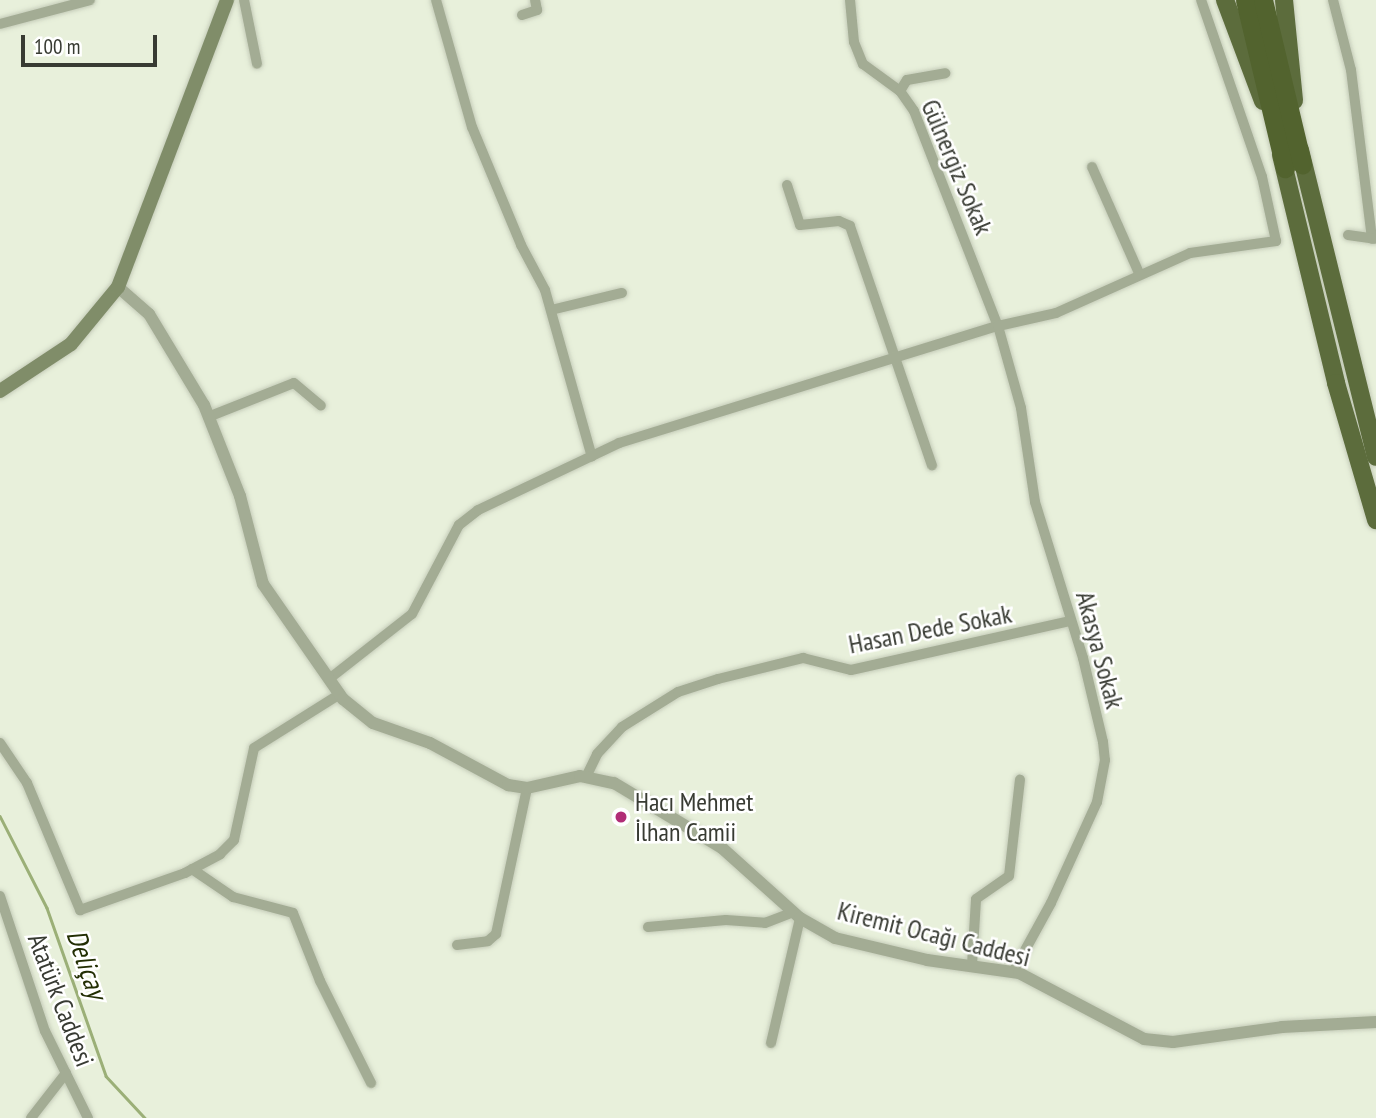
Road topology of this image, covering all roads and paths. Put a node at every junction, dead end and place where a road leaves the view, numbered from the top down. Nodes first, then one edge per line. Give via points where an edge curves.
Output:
1 (90, 0) edge
2 (227, 0) edge
3 (244, 0) edge
4 (436, 0) edge
5 (535, 0) edge
6 (850, 0) edge
7 (1200, 0) edge
8 (1225, 0) edge
9 (1245, 0) edge
10 (1263, 0) edge
11 (1284, 0) edge
12 (1333, 0) edge
13 (522, 15) dead end
14 (0, 24) edge
15 (257, 64) dead end
16 (945, 73) dead end
17 (900, 91) junction
18 (1294, 166) junction
19 (1092, 167) dead end
20 (787, 184) dead end
21 (1348, 235) dead end
22 (1374, 239) edge
23 (1139, 273) junction
24 (118, 287) junction
25 (622, 293) dead end
26 (551, 310) junction
27 (998, 326) junction
28 (896, 359) junction
29 (0, 391) edge
30 (321, 406) dead end
31 (208, 417) junction
32 (592, 457) junction
33 (1376, 457) edge
34 (932, 465) dead end
35 (1376, 520) edge
36 (1071, 621) junction
37 (329, 679) junction
38 (340, 694) junction
39 (0, 743) edge
40 (586, 777) junction
41 (1020, 780) dead end
42 (527, 788) junction
43 (192, 869) junction
44 (0, 896) edge
45 (797, 915) junction
46 (648, 928) dead end
47 (457, 945) dead end
48 (971, 965) junction
49 (1013, 972) junction
50 (1376, 1022) edge
51 (771, 1043) dead end
52 (66, 1073) junction
53 (370, 1083) dead end
54 (31, 1118) edge
55 (88, 1118) edge

1 - 14 street
2 - 24 main road
3 - 15 street
4 - 26 street via 472,127
5 - 13 street via 537,10
6 - 17 street, Gülnergiz Sokak via 854,42 863,64
7 - 23 street via 1262,177 1276,241 1190,253
8 - 18 highway
9 - 18 highway
10 - 18 highway
11 - 18 highway
12 - 22 street via 1351,70
16 - 17 street via 907,80
17 - 27 street, Gülnergiz Sokak via 914,111 944,182
18 - 33 highway
18 - 35 highway via 1336,383
19 - 23 street
20 - 28 street via 800,225 838,221 850,226
21 - 22 street
23 - 27 street via 1056,313
24 - 29 main road via 71,344
24 - 31 street, Kiremit Ocağı Caddesi via 149,314
25 - 26 street
26 - 32 street
27 - 28 street
27 - 36 street, Akasya Sokak via 1021,408 1035,502
28 - 32 street via 619,443
28 - 34 street
30 - 31 street via 293,383
31 - 37 street, Kiremit Ocağı Caddesi via 240,496 263,584
32 - 37 street via 478,510 459,525 412,614
36 - 40 street, Hasan Dede Sokak via 851,670 803,658 718,679 678,692 622,727 597,754
36 - 49 street, Akasya Sokak via 1105,760 1097,802 1051,903
37 - 38 street, Kiremit Ocağı Caddesi
38 - 42 street, Kiremit Ocağı Caddesi via 373,723 429,743 508,785
38 - 43 street via 254,748 234,840
39 - 43 street via 32,794 80,910
40 - 42 street, Kiremit Ocağı Caddesi
40 - 45 street, Kiremit Ocağı Caddesi via 614,783 722,848
41 - 48 street via 1009,876 976,899
42 - 47 street via 496,934 488,941
43 - 53 street via 233,897 293,913
44 - 52 street, Atatürk Caddesi via 45,1031
45 - 46 street via 765,923 726,920
45 - 48 street, Kiremit Ocağı Caddesi via 835,938
45 - 51 street
48 - 49 street, Kiremit Ocağı Caddesi
49 - 50 street, Kiremit Ocağı Caddesi via 1144,1039 1173,1042 1282,1027
52 - 54 street
52 - 55 street, Atatürk Caddesi

